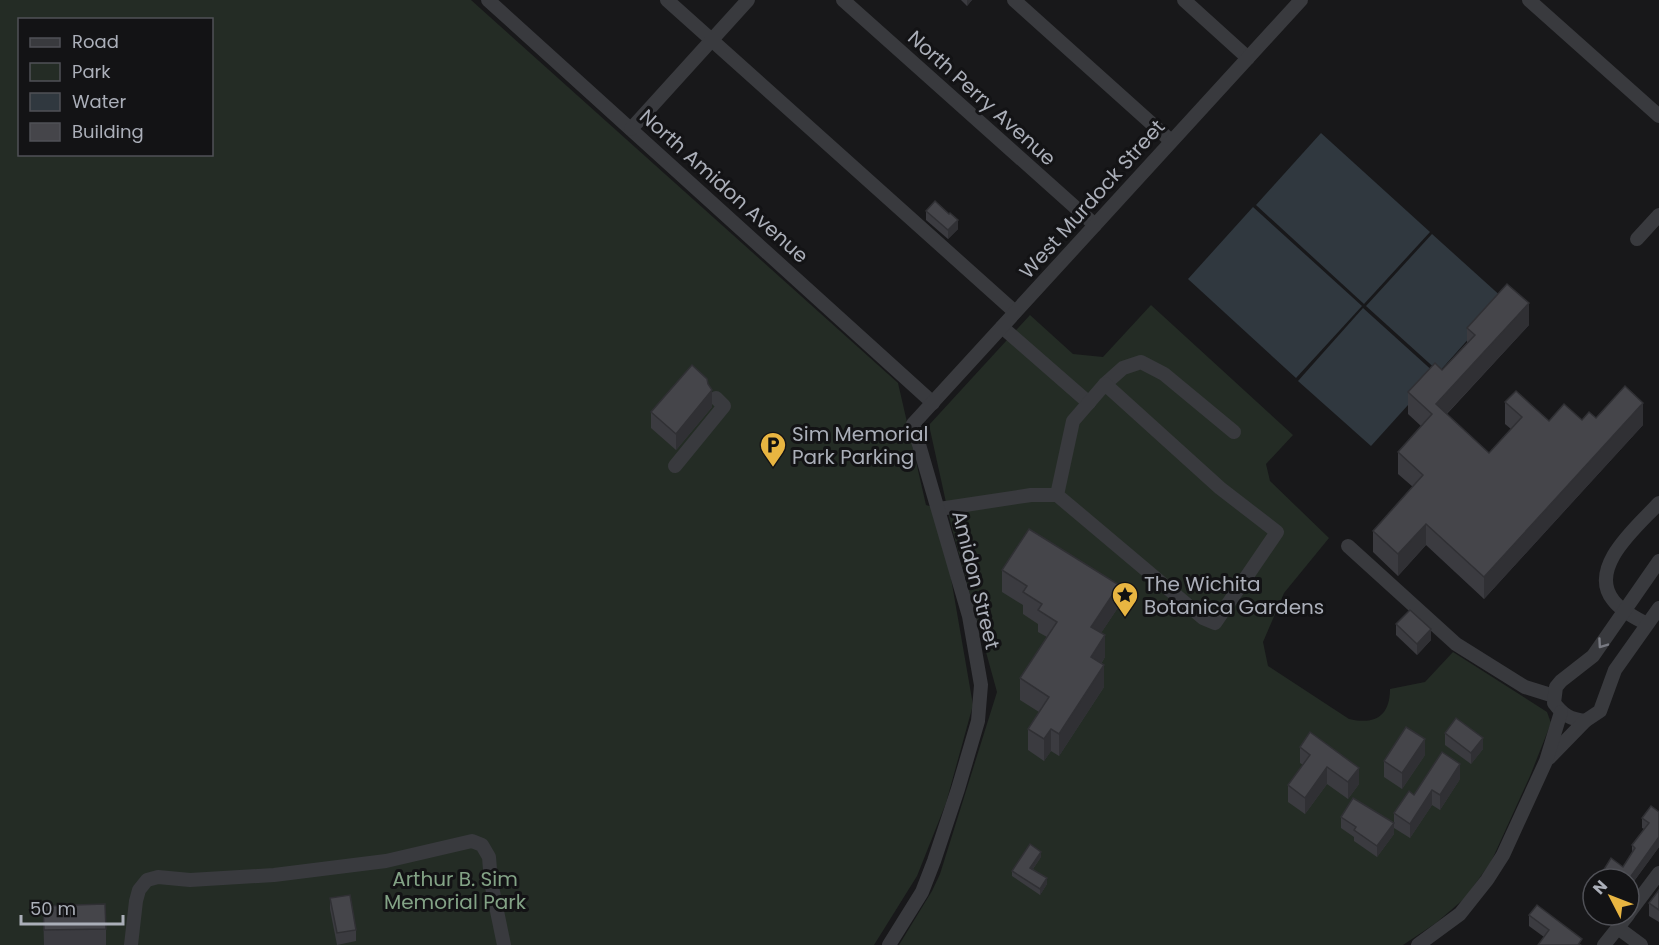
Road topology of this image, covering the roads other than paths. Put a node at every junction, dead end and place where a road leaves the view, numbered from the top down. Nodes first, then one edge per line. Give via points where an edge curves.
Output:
1 (488, 0) edge
2 (668, 0) edge
3 (748, 0) edge
4 (843, 0) edge
5 (1014, 0) edge
6 (1184, 0) edge
7 (1301, 0) edge
8 (1529, 0) edge
9 (712, 40) junction
10 (1248, 58) junction
11 (1659, 116) edge
12 (632, 129) junction
13 (1171, 141) junction
14 (1659, 215) edge
15 (1095, 225) junction
16 (1636, 240) dead end
17 (1015, 312) junction
18 (1002, 327) junction
19 (1105, 384) junction
20 (716, 398) dead end
21 (933, 402) junction
22 (1089, 403) junction
23 (913, 424) joint
24 (1234, 432) dead end
25 (675, 466) dead end
26 (1057, 495) junction
27 (1659, 503) edge
28 (939, 509) junction
29 (1348, 546) dead end
30 (1659, 561) edge
31 (1659, 608) edge
32 (1624, 611) junction
33 (1647, 624) junction
34 (1554, 696) junction
35 (1561, 712) junction
36 (1585, 721) junction
37 (1546, 761) junction
38 (1659, 873) edge
39 (1641, 897) edge
40 (1618, 928) joint
41 (131, 945) edge
42 (504, 945) edge
43 (889, 945) edge
44 (1418, 945) edge
45 (1604, 945) edge
46 (1641, 945) edge

1 - 12 street, North Amidon Avenue
2 - 9 street
3 - 9 street
4 - 15 street, North Perry Avenue
5 - 13 street
6 - 10 street
7 - 10 street, West Murdock Street
8 - 11 street
9 - 12 street
9 - 17 street
10 - 13 street, West Murdock Street
12 - 21 street, North Amidon Avenue
13 - 15 street, West Murdock Street
14 - 16 street
15 - 17 street, West Murdock Street
17 - 18 street, West Murdock Street
18 - 21 street, West Murdock Street
18 - 22 street
19 - 22 street
19 - 24 street via 1123,368 1141,362 1164,374
19 - 26 street via 1220,488 1277,532 1215,623 1203,618
20 - 25 street via 724,406
21 - 23 street, West Murdock Street
22 - 26 street via 1073,421
23 - 28 street, Amidon Street
26 - 28 street via 1031,495
27 - 32 street via 1610,561 1607,588 1612,600
28 - 43 street, Amidon Street via 969,616 981,685 978,721 922,892
29 - 34 street via 1456,644 1525,687
30 - 32 street
31 - 33 street
32 - 33 street
32 -> 34 street via 1593,656 1561,681
33 - 36 street via 1615,670 1600,711
34 - 35 street
35 - 36 street via 1571,719
35 - 37 street
36 - 37 street
37 - 44 street via 1503,855 1487,880 1460,914
38 - 39 street
40 - 45 street
40 - 46 street
41 - 42 street via 136,901 147,880 274,876 386,861 472,841 482,845 489,857

